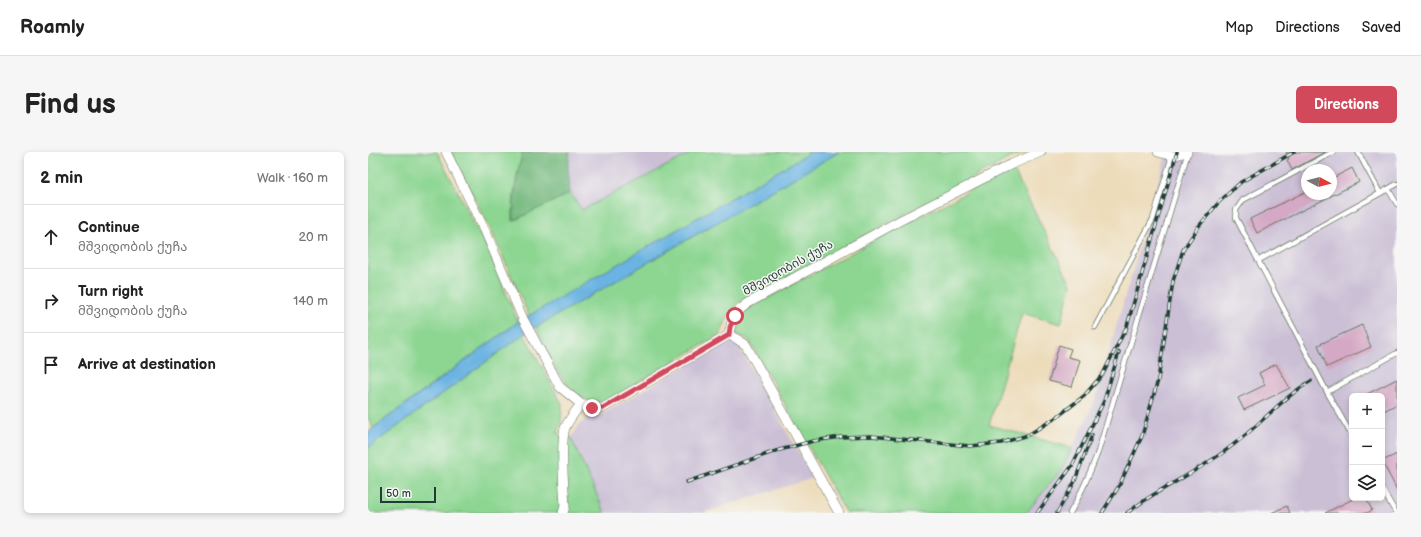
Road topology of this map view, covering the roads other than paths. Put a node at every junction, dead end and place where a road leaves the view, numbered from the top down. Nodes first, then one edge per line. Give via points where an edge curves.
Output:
1 (446, 152) edge
2 (1042, 152) edge
3 (1158, 152) edge
4 (1187, 152) edge
5 (1333, 152) edge
6 (1358, 152) edge
7 (1172, 156) junction
8 (1397, 184) edge
9 (1388, 189) junction
10 (1380, 193) junction
11 (1397, 204) edge
12 (1259, 260) junction
13 (1095, 327) dead end
14 (729, 335) junction
15 (1397, 353) edge
16 (1327, 392) junction
17 (581, 404) junction
18 (1349, 431) edge
19 (1385, 494) edge
20 (563, 513) edge
21 (839, 513) edge
22 (1070, 513) edge
23 (1396, 513) edge

1 - 17 street via 486,233 523,319 560,387
2 - 14 street, მშვიდობის ქუჩა via 1012,164 908,217 750,302 739,309
3 - 7 street
4 - 7 street
4 - 22 lane via 1098,452
5 - 12 lane via 1243,200 1236,210 1236,218
6 - 10 lane
7 - 13 lane via 1153,219
8 - 9 lane
9 - 10 lane
9 - 11 lane
10 - 12 lane
12 - 16 lane
14 - 17 street via 603,408
14 - 21 street via 746,345
15 - 16 lane
16 - 18 lane
17 - 20 street via 565,429
19 - 23 lane

